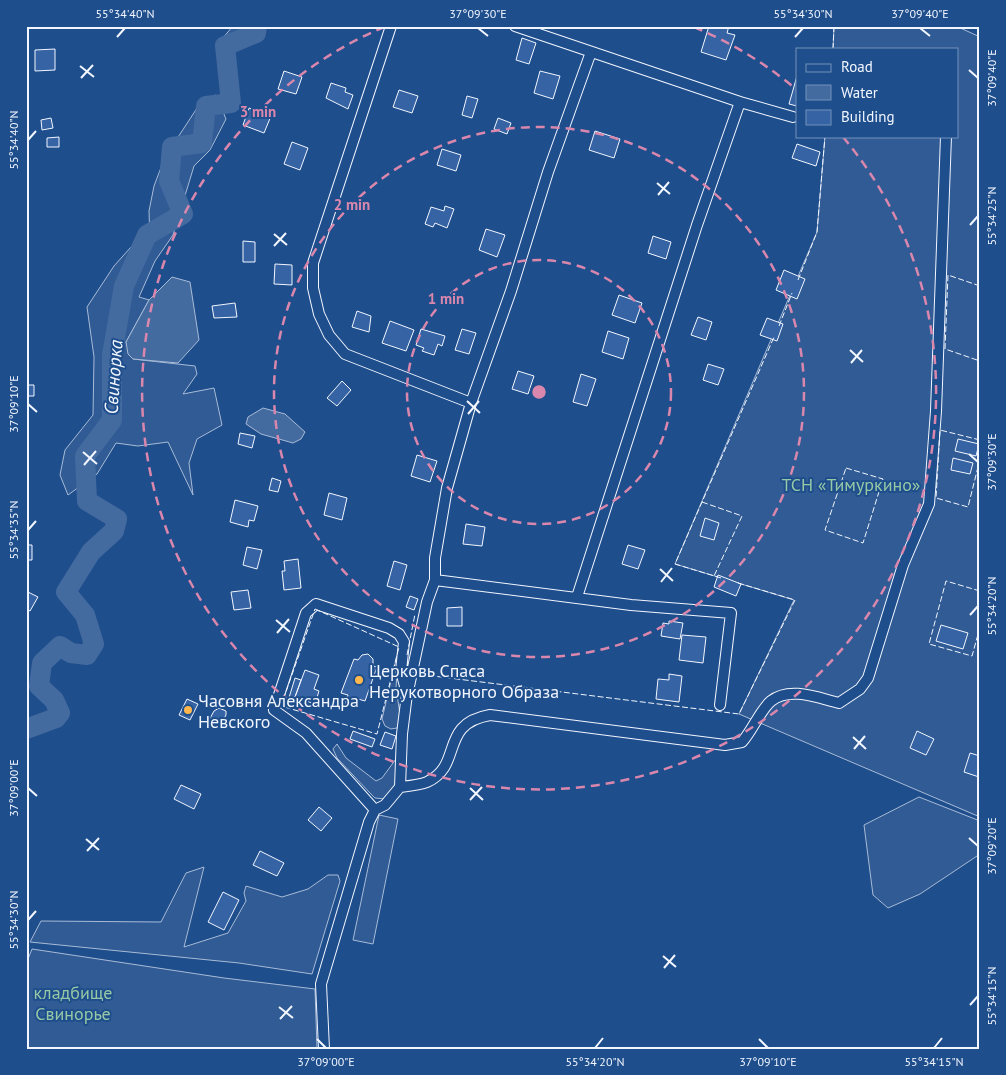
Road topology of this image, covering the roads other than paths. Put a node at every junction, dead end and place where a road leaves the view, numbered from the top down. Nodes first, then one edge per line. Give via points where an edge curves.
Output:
1 (391, 26) edge
2 (515, 26) edge
3 (591, 52) junction
4 (740, 102) junction
5 (793, 117) dead end
6 (946, 138) edge
7 (471, 403) junction
8 (435, 580) junction
9 (577, 597) junction
10 (407, 694) junction
11 (720, 705) dead end
12 (400, 788) junction
13 (375, 810) junction
14 (324, 1049) edge

1 - 7 street via 313,263 311,276 315,300 328,335 345,354
2 - 3 street
3 - 4 street
3 - 7 street
4 - 5 street
4 - 9 street
6 - 12 street via 929,504 903,565 868,678 860,689 839,703 794,693 782,695 770,701 742,742 725,745 490,715 476,717 457,732 451,754 441,771 428,782
7 - 8 street via 447,488 435,558
8 - 9 street
8 - 10 street via 427,602
9 - 11 street via 731,613
10 - 12 street
10 - 13 street via 401,671 404,642 399,634 323,605 316,604 306,613 274,710 306,733
12 - 13 street via 385,805
13 - 14 street via 321,984

